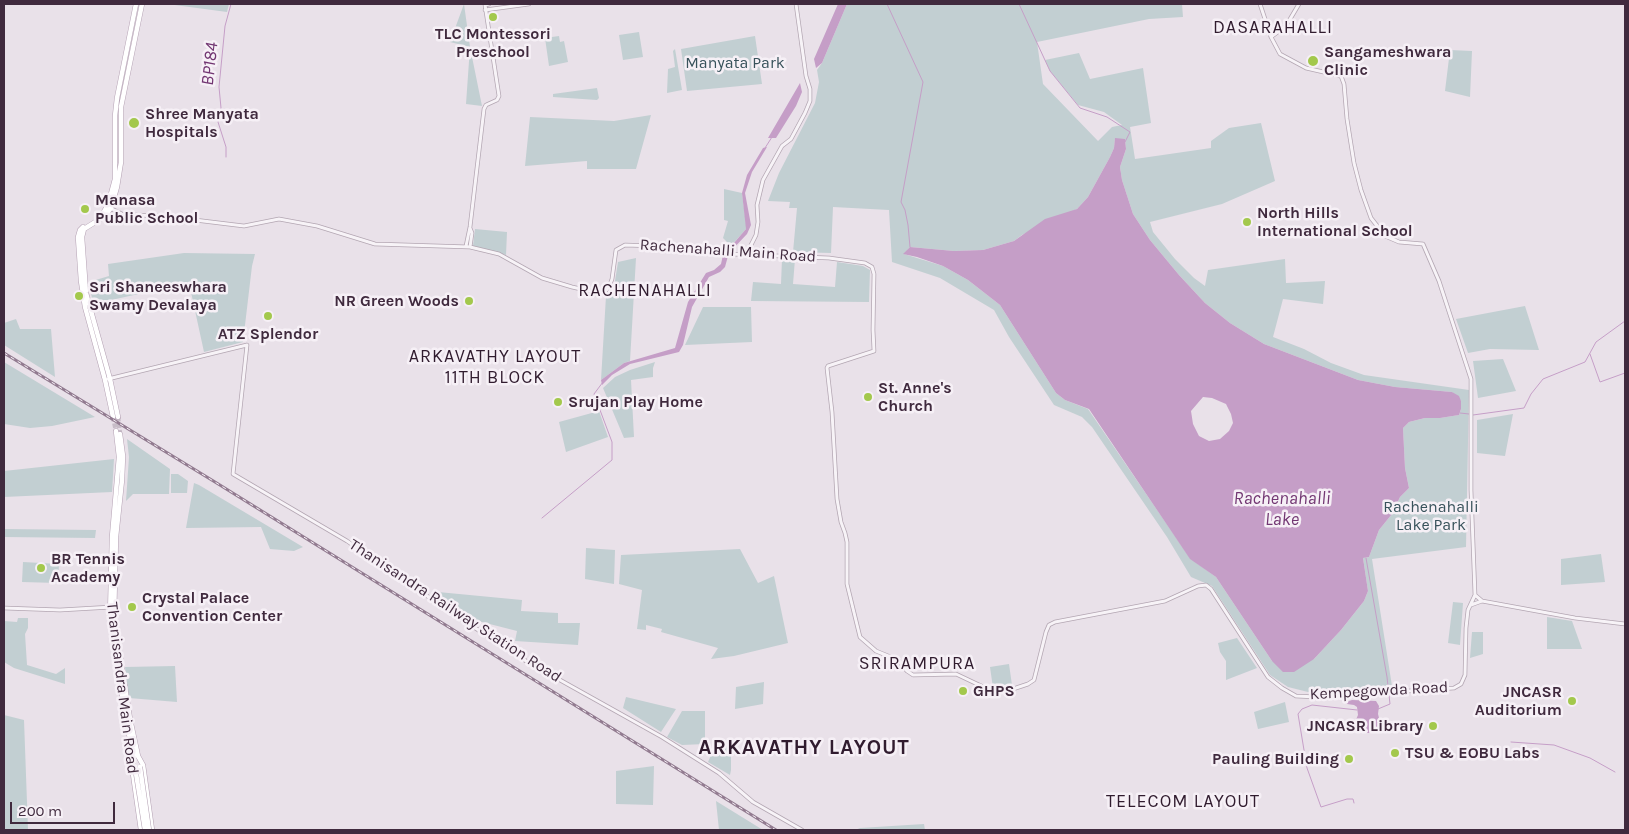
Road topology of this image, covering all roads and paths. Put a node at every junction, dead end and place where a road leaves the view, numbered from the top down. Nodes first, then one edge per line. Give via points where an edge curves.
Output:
1 (136, 4) edge
2 (142, 4) edge
3 (487, 4) edge
4 (529, 4) edge
5 (796, 4) edge
6 (1260, 4) edge
7 (1299, 4) edge
8 (485, 10) junction
9 (1271, 37) junction
10 (109, 207) junction
11 (104, 215) junction
12 (125, 215) junction
13 (468, 247) junction
14 (746, 255) junction
15 (108, 379) junction
16 (116, 417) tunnel mouth
17 (116, 431) tunnel mouth
18 (120, 434) tunnel mouth
19 (121, 456) junction
20 (1475, 595) junction
21 (1482, 601) junction
22 (1470, 605) junction
23 (113, 607) junction
24 (4, 608) edge
25 (1055, 622) joint
26 (1625, 624) edge
27 (136, 756) junction
28 (137, 767) junction
29 (147, 790) junction
30 (136, 792) junction
31 (143, 830) edge
32 (151, 830) edge
33 (802, 830) edge

1 - 10 main road via 117,98 115,179
2 - 10 main road via 121,107 120,173
3 - 8 street
4 - 8 street
5 - 14 street via 810,101 791,139 782,146 763,180 757,205 756,235
6 - 9 street, Kempegowda Road
7 - 9 street via 1286,26
8 - 13 street via 499,96 484,109
9 - 20 street, Kempegowda Road via 1280,54 1306,68 1341,76 1354,162 1371,218 1385,236 1399,242 1423,244 1439,281 1471,379 1470,490
10 - 11 main road
10 - 12 street
11 - 12 street, Rachenahalli Main Road
11 - 15 main road via 81,228 78,237 83,294
12 - 13 street, Rachenahalli Main Road via 244,226 279,219 317,226 375,244
13 - 14 street, Rachenahalli Main Road via 500,254 542,278 604,294 612,279 616,250 625,244
14 - 25 street, Rachenahalli Main Road via 828,258 865,263 872,267 874,351 827,368 837,499 847,542 847,584 860,637 876,651 898,660 909,673 956,674 996,692 1034,680 1046,632
15 - 16 main road
15 - 33 street, Thanisandra Railway Station Road via 247,346 233,474 347,541 526,661 662,737 719,773 753,802
17 - 19 main road
18 - 19 main road
19 - 23 main road, Thanisandra Main Road
20 - 21 street
20 - 22 street, Kempegowda Road
21 - 22 street
21 - 26 street
22 - 25 street, Kempegowda Road via 1465,675 1461,684 1454,688 1317,697 1296,696 1268,677 1206,585 1166,601
23 - 24 street via 60,610
23 - 27 main road, Thanisandra Main Road
27 - 28 main road
27 - 29 main road, Thanisandra Main Road via 143,765
27 - 30 main road, Thanisandra Main Road via 132,767
28 - 31 main road, bridge
28 - 32 main road, bridge
29 - 30 main road
29 - 32 main road, Thanisandra Main Road
30 - 31 main road, Thanisandra Main Road

